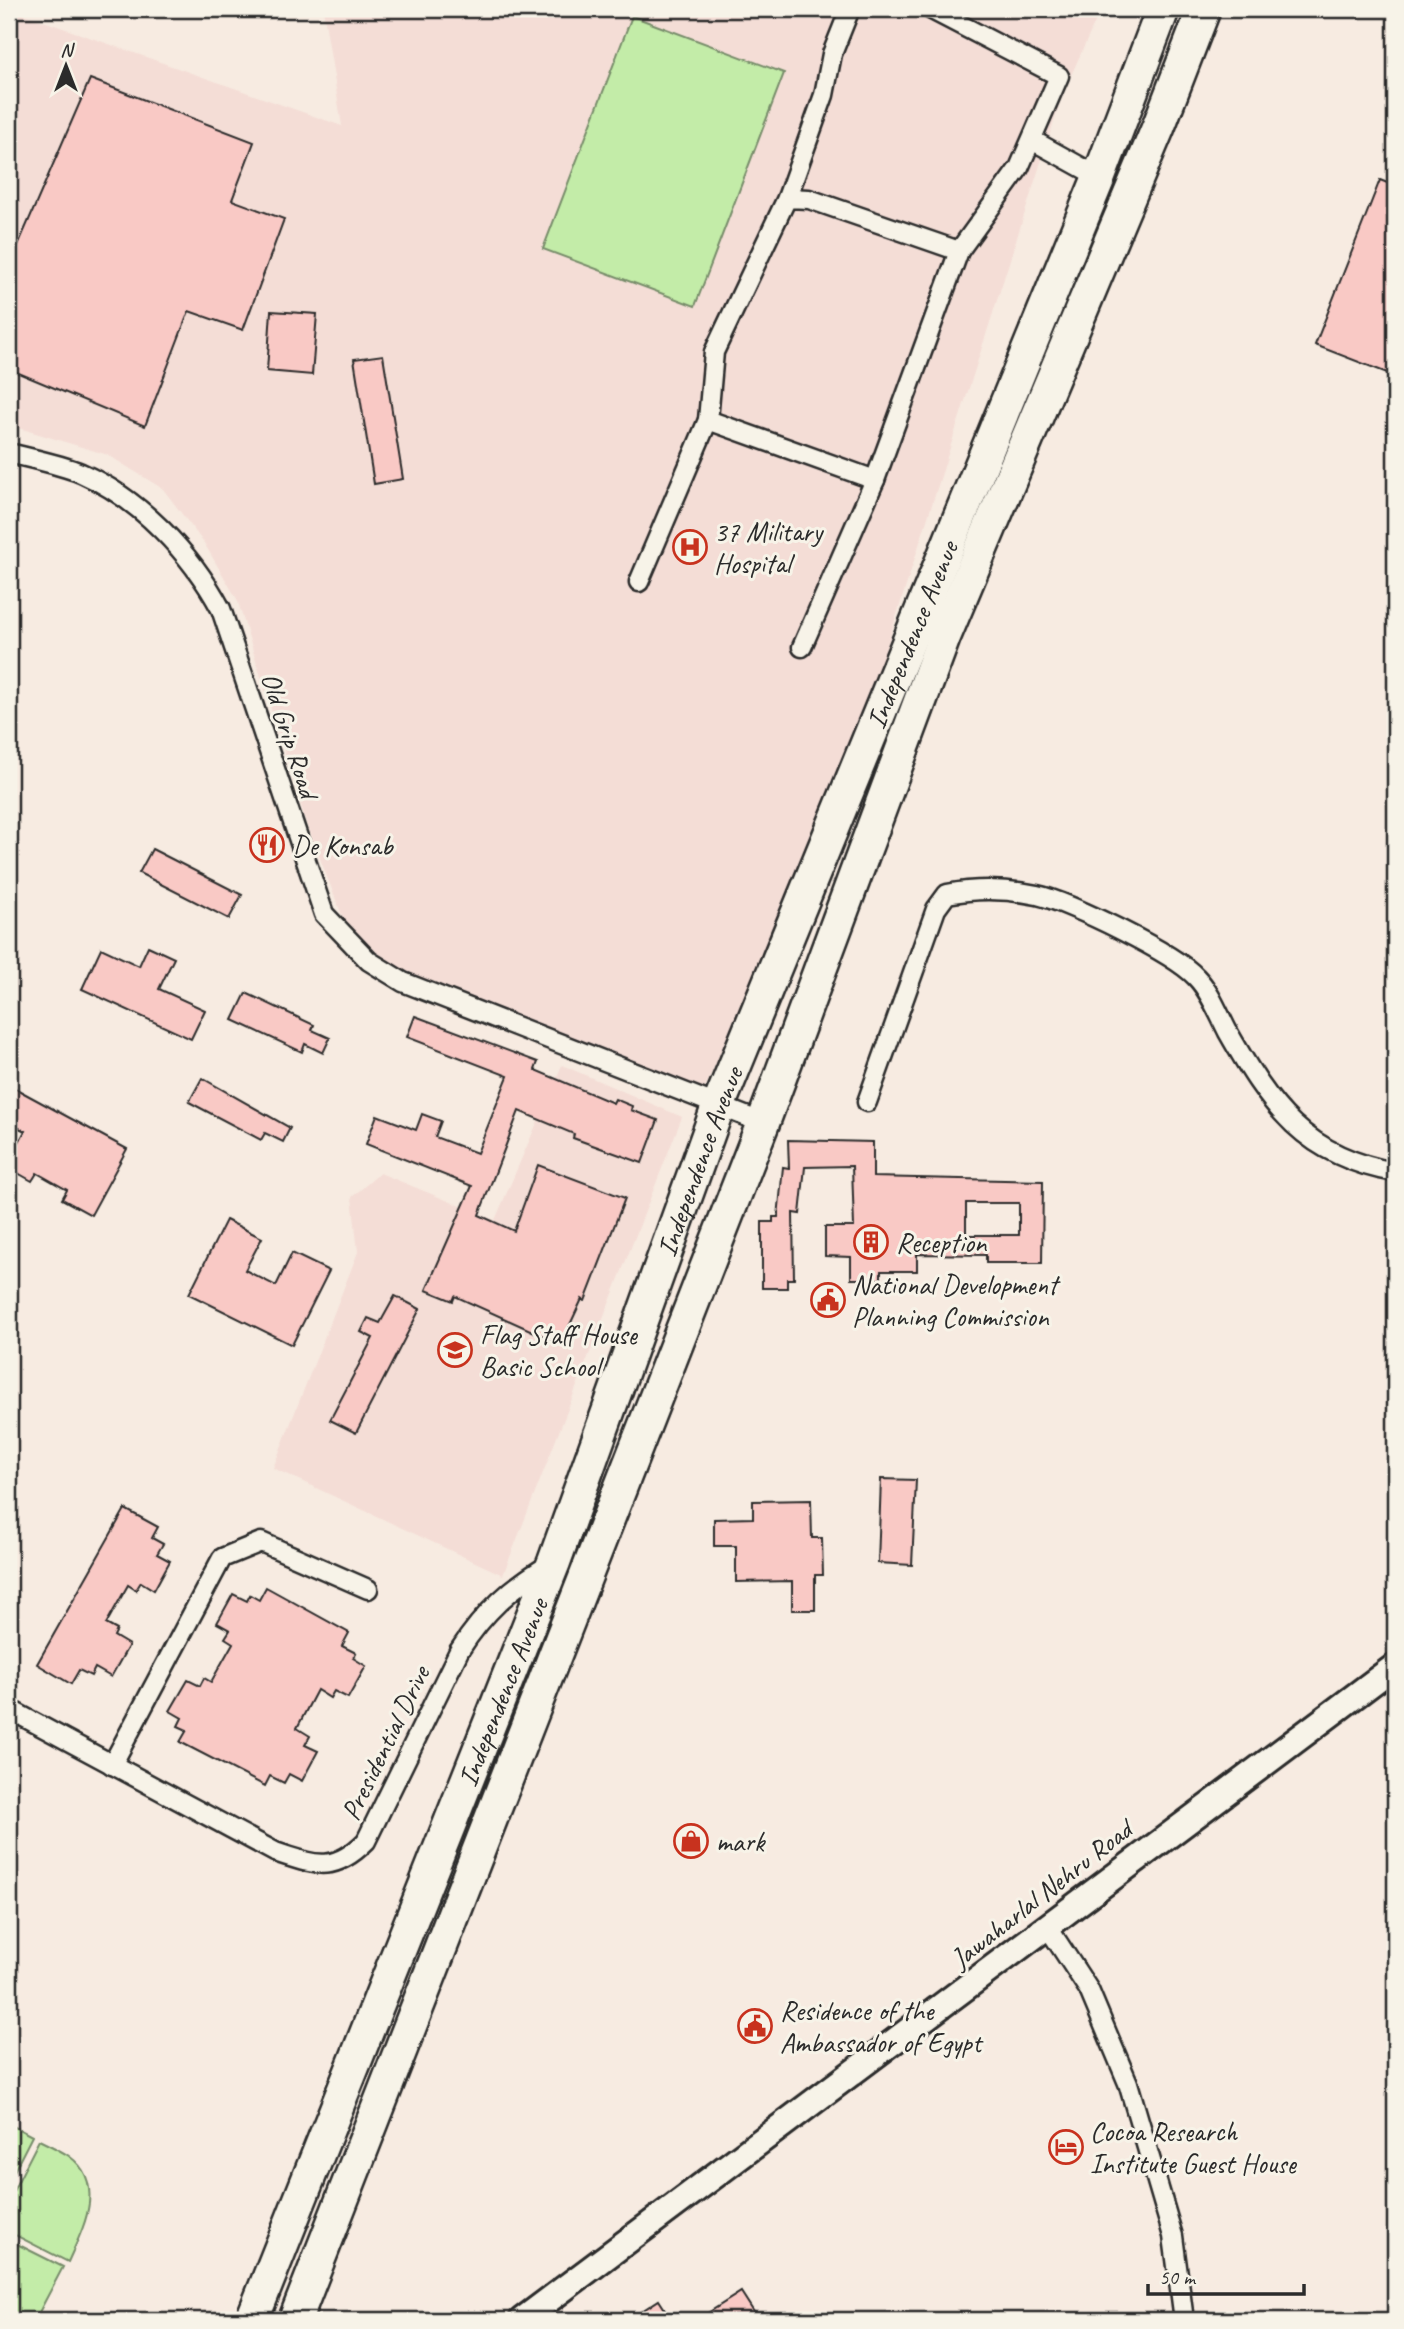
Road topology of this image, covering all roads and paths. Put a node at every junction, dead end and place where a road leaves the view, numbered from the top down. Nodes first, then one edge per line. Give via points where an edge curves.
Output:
1 (850, 9) edge
2 (930, 9) edge
3 (1163, 9) edge
4 (1204, 9) edge
5 (1032, 140) junction
6 (1099, 177) junction
7 (787, 198) junction
8 (959, 251) junction
9 (708, 420) junction
10 (9, 453) edge
11 (875, 480) junction
12 (639, 582) dead end
13 (802, 647) dead end
14 (867, 1102) dead end
15 (718, 1107) junction
16 (763, 1123) junction
17 (1395, 1172) edge
18 (554, 1562) junction
19 (368, 1589) dead end
20 (1395, 1666) edge
21 (9, 1709) edge
22 (112, 1765) junction
23 (1049, 1929) junction
24 (252, 2320) edge
25 (295, 2320) edge
26 (522, 2320) edge
27 (1184, 2320) edge

1 - 7 street
2 - 5 street via 1059,76
3 - 6 highway, Independence Avenue
4 - 16 highway, Independence Avenue via 944,637
5 - 6 street
5 - 8 street via 1019,168
6 - 15 highway, Independence Avenue
7 - 8 street via 810,199
7 - 9 street via 714,352
8 - 11 street
9 - 11 street
9 - 12 street
10 - 15 street, Old Grip Road via 80,473 115,493 163,533 207,582 312,886 324,914 346,941 404,982
11 - 13 street
14 - 17 street via 936,909 947,894 1001,890 1039,895 1172,957 1197,978 1257,1084 1284,1119 1340,1155
15 - 16 street, Old Grip Road
15 - 18 highway, Independence Avenue
16 - 25 highway, Independence Avenue
18 - 22 street, Presidential Drive via 520,1582 475,1625 366,1841 350,1857 321,1867 275,1852
18 - 24 highway, Independence Avenue
19 - 22 street via 261,1542 222,1558
20 - 23 street, Jawaharlal Nehru Road
21 - 22 street, Presidential Drive
23 - 26 street, Jawaharlal Nehru Road
23 - 27 street via 1089,1990 1128,2083 1173,2236

